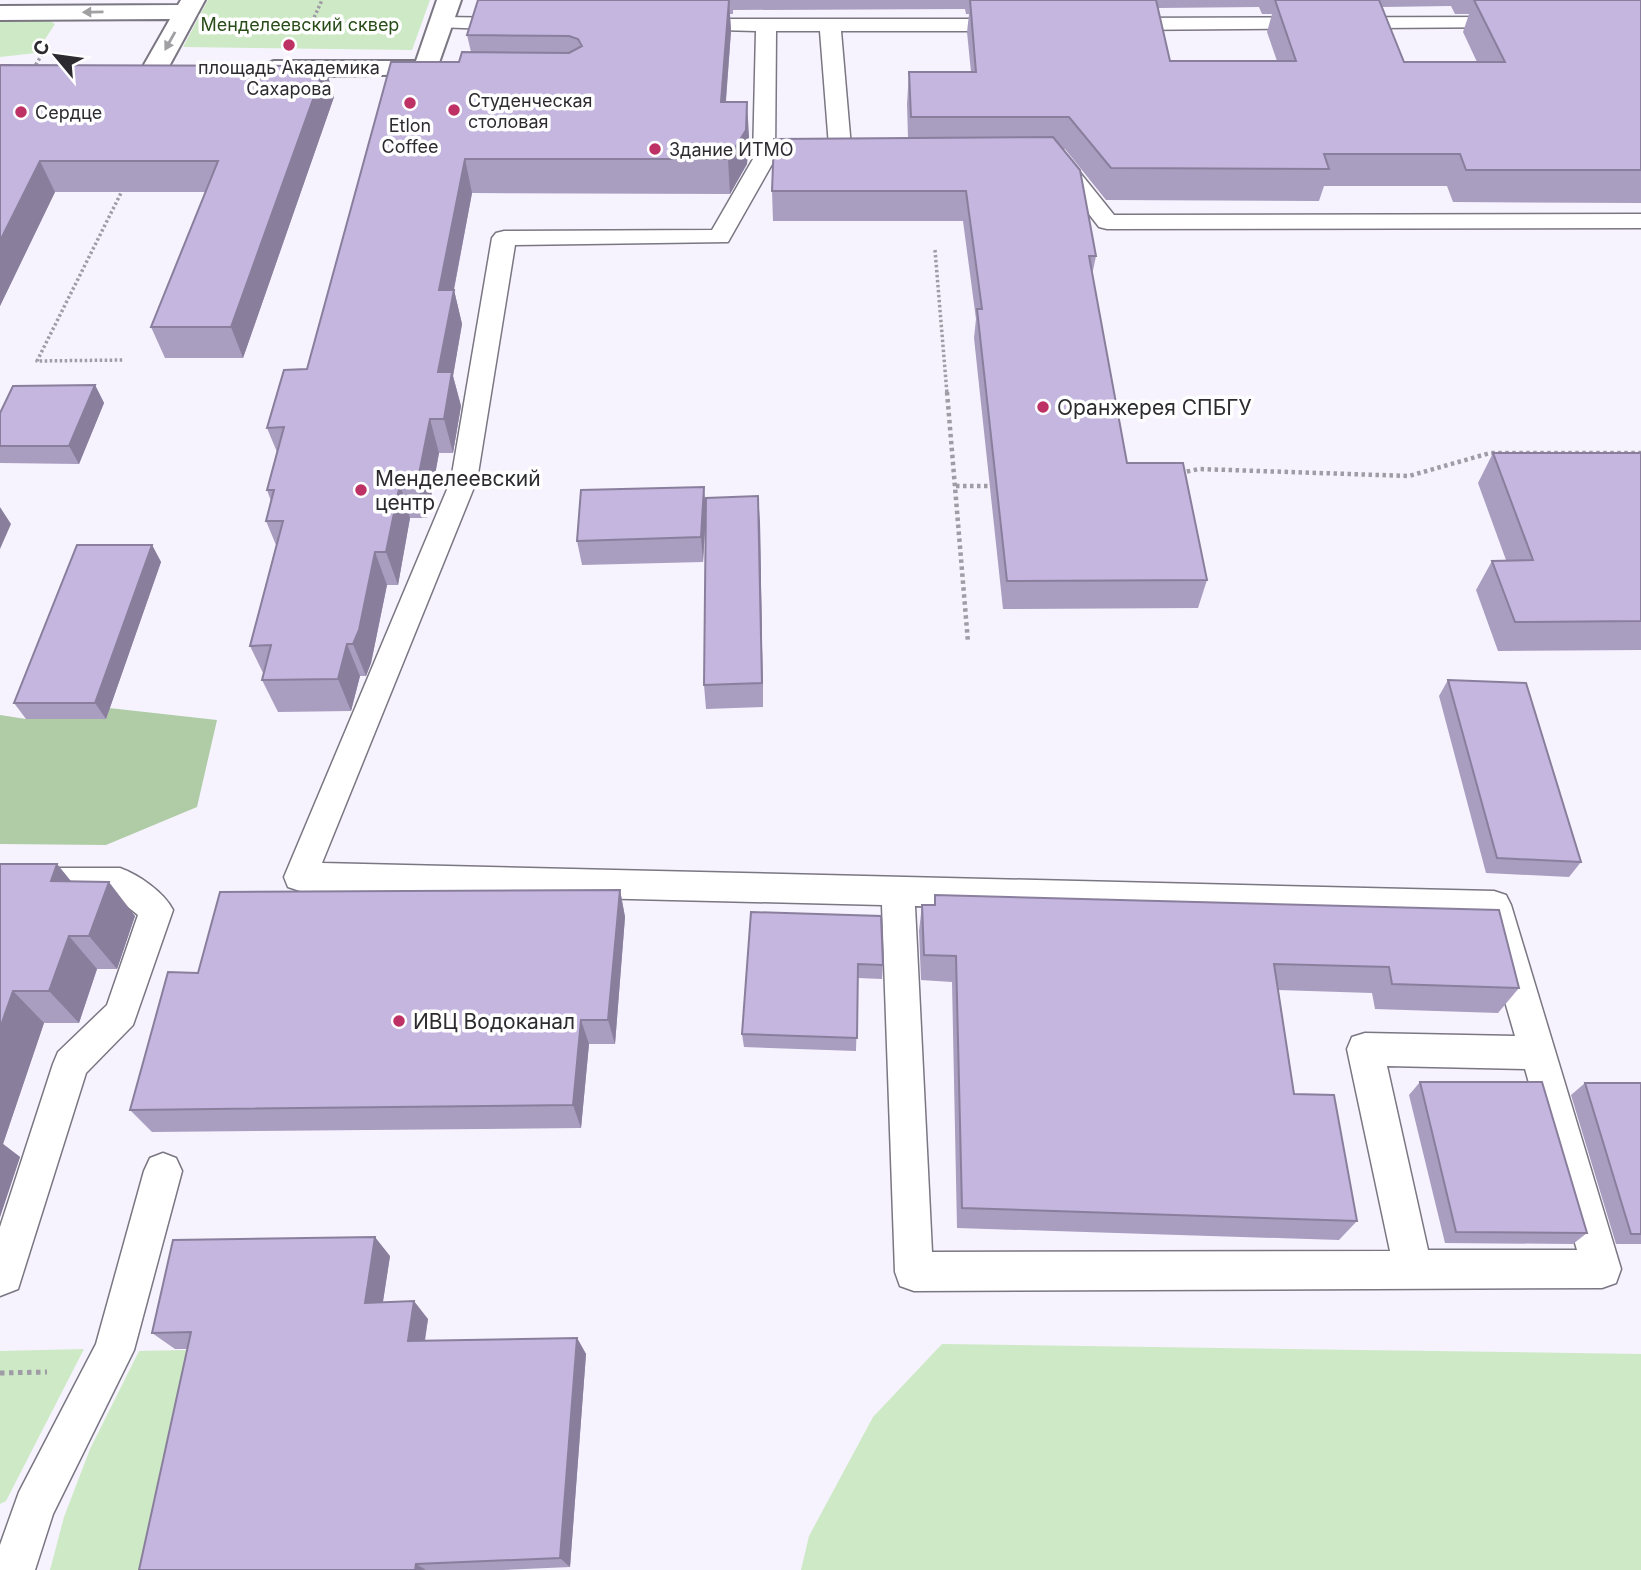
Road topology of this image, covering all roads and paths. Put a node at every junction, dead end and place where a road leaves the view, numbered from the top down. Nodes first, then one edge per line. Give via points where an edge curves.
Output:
1 (322, 0) edge
2 (189, 6) edge
3 (446, 12) edge
4 (0, 13) edge
5 (312, 22) junction
6 (408, 23) dead end
7 (1525, 23) edge
8 (530, 24) edge
9 (668, 24) edge
10 (1025, 24) edge
11 (1094, 24) edge
12 (766, 25) junction
13 (831, 25) junction
14 (304, 39) dead end
15 (254, 69) edge
16 (426, 69) junction
17 (127, 70) edge
18 (451, 77) edge
19 (1029, 157) edge
20 (868, 158) edge
21 (764, 159) junction
22 (790, 159) edge
23 (816, 159) edge
24 (841, 159) junction
25 (125, 187) edge
26 (1641, 221) edge
27 (935, 250) dead end
28 (124, 360) dead end
29 (1641, 453) edge
30 (1174, 474) edge
31 (956, 486) junction
32 (1007, 486) edge
33 (968, 642) dead end
34 (0, 883) edge
35 (898, 891) junction
36 (1537, 1053) junction
37 (163, 1171) dead end
38 (1413, 1269) junction
39 (0, 1277) edge
40 (13, 1570) edge

1 - 5 path
2 -> 4 street
2 -> 17 street via 167,70
3 - 8 lane
3 - 16 street
5 - 6 path
5 - 14 path
7 - 11 lane
9 - 12 lane
10 - 13 lane
12 - 13 lane
12 - 21 lane
13 - 24 lane
15 - 16 street
16 - 18 lane
19 - 26 lane via 1056,157 1107,222
20 - 24 lane
21 - 22 lane
21 - 35 lane via 720,237 504,238 464,480 300,877
23 - 24 lane
25 - 28 path via 37,362
27 - 31 path
29 - 30 path via 1490,453 1409,476 1199,469
31 - 32 path
31 - 33 path
34 - 39 lane via 120,881 156,910 121,1014 71,1064
35 - 36 lane via 1494,905
35 - 38 lane via 914,1272
36 - 38 lane via 1365,1049
36 - 38 lane via 1602,1269
37 - 40 lane via 114,1350 34,1507

